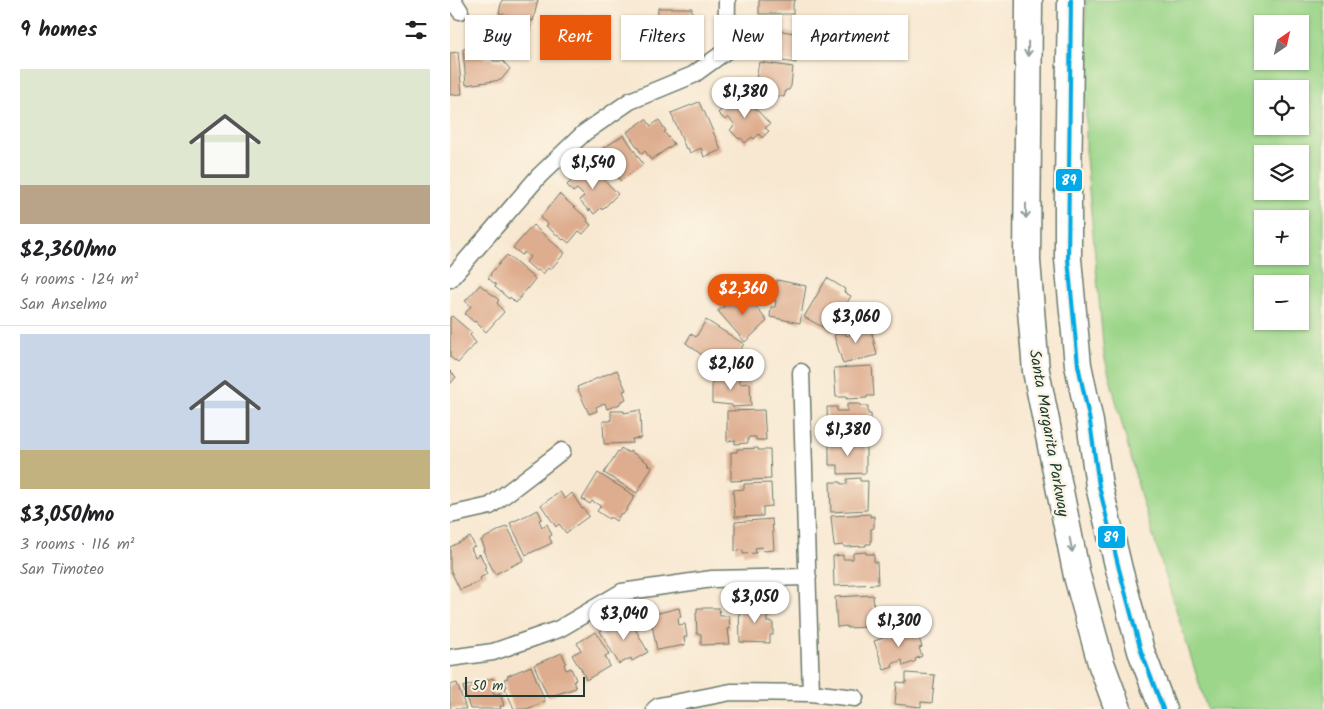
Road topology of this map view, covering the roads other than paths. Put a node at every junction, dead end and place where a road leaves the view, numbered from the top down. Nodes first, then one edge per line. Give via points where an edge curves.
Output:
1 (727, 0) edge
2 (1029, 0) edge
3 (1071, 0) edge
4 (450, 279) edge
5 (801, 372) dead end
6 (562, 452) dead end
7 (450, 515) edge
8 (808, 577) junction
9 (450, 658) edge
10 (811, 692) junction
11 (855, 698) dead end
12 (655, 709) edge
13 (1118, 709) edge
14 (1163, 709) edge

1 - 4 street via 726,51 693,75 630,101 584,133 539,176
2 -> 13 main road, Santa Margarita Parkway via 1026,261 1036,371 1078,576 1101,663
3 - 14 main road via 1068,259 1078,365 1099,486 1119,568 1141,650
5 - 8 street
6 - 7 street via 490,506
8 - 9 street via 712,579 622,592 559,629 493,652
8 - 10 street
10 - 11 street
10 - 12 street via 731,692

